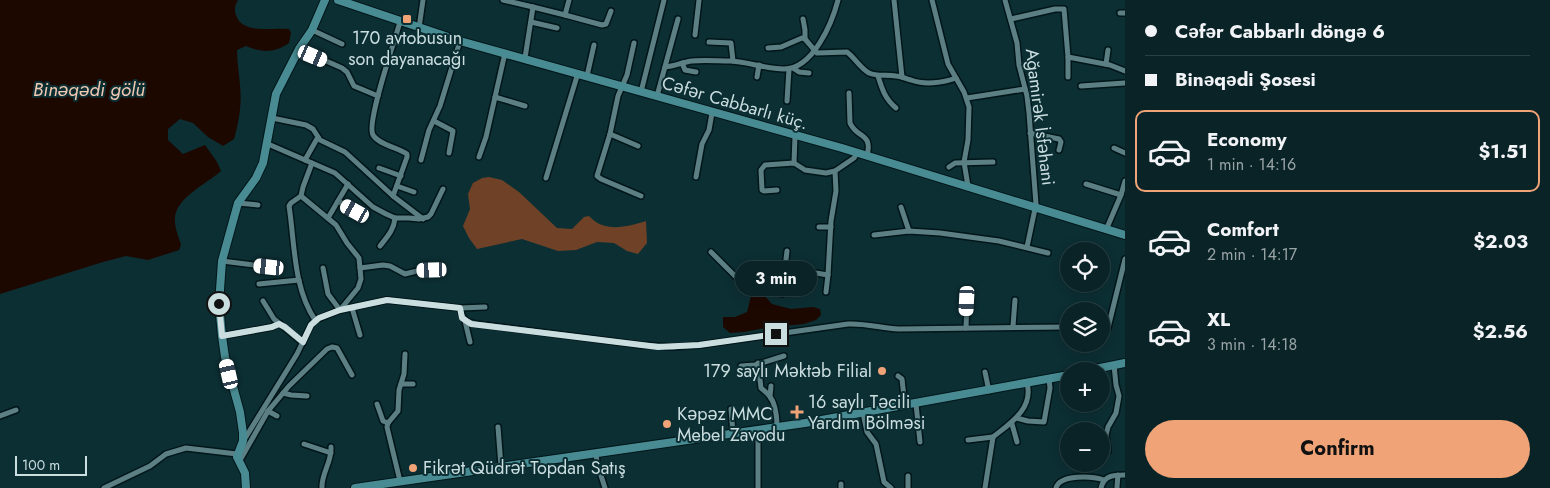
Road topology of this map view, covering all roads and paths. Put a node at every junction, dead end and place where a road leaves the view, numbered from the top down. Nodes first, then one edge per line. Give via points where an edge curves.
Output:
1 (325, 0) edge
2 (338, 0) edge
3 (423, 0) edge
4 (503, 0) edge
5 (569, 0) edge
6 (664, 0) edge
7 (699, 0) edge
8 (838, 0) edge
9 (894, 0) edge
10 (932, 0) edge
11 (1005, 0) edge
12 (533, 7) junction
13 (611, 11) dead end
14 (565, 15) junction
15 (678, 19) dead end
16 (803, 19) dead end
17 (1011, 19) junction
18 (400, 22) junction
19 (531, 22) junction
20 (419, 28) junction
21 (557, 28) dead end
22 (312, 30) junction
23 (695, 35) dead end
24 (805, 39) junction
25 (460, 41) junction
26 (634, 42) dead end
27 (709, 42) dead end
28 (342, 44) dead end
29 (594, 44) dead end
30 (768, 48) dead end
31 (299, 49) junction
32 (1108, 50) dead end
33 (814, 51) junction
34 (505, 53) junction
35 (1068, 57) junction
36 (525, 58) junction
37 (733, 62) junction
38 (682, 63) junction
39 (1106, 64) junction
40 (759, 65) junction
41 (666, 67) junction
42 (791, 68) junction
43 (1125, 71) edge
44 (696, 72) dead end
45 (578, 73) junction
46 (809, 73) dead end
47 (587, 76) junction
48 (878, 76) junction
49 (757, 77) dead end
50 (902, 77) junction
51 (1068, 77) dead end
52 (956, 78) junction
53 (1125, 83) edge
54 (623, 86) junction
55 (1081, 86) dead end
56 (1025, 89) junction
57 (641, 92) junction
58 (849, 93) dead end
59 (378, 96) junction
60 (495, 96) junction
61 (657, 96) junction
62 (967, 98) junction
63 (788, 101) dead end
64 (526, 106) dead end
65 (896, 108) dead end
66 (712, 113) junction
67 (272, 118) junction
68 (434, 121) junction
69 (1030, 133) junction
70 (610, 134) junction
71 (795, 136) junction
72 (318, 137) junction
73 (268, 144) junction
74 (638, 146) dead end
75 (1114, 148) dead end
76 (1059, 150) dead end
77 (449, 153) dead end
78 (857, 153) junction
79 (1125, 153) edge
80 (867, 156) junction
81 (479, 157) dead end
82 (305, 160) junction
83 (421, 160) dead end
84 (964, 162) junction
85 (993, 162) dead end
86 (312, 163) junction
87 (794, 163) junction
88 (949, 167) dead end
89 (379, 168) dead end
90 (835, 171) junction
91 (401, 176) junction
92 (696, 177) dead end
93 (546, 178) dead end
94 (1125, 181) edge
95 (348, 184) junction
96 (1086, 184) dead end
97 (397, 186) junction
98 (968, 186) junction
99 (443, 189) dead end
100 (777, 190) dead end
101 (414, 192) dead end
102 (1121, 195) junction
103 (302, 196) junction
104 (393, 196) junction
105 (641, 196) dead end
106 (338, 201) junction
107 (238, 203) junction
108 (258, 205) dead end
109 (901, 207) dead end
110 (1036, 209) junction
111 (355, 211) dead end
112 (328, 218) junction
113 (395, 218) junction
114 (423, 219) junction
115 (819, 226) dead end
116 (831, 227) junction
117 (1106, 230) junction
118 (909, 231) junction
119 (874, 235) dead end
120 (1125, 235) edge
121 (380, 246) dead end
122 (1027, 247) junction
123 (787, 251) dead end
124 (711, 252) dead end
125 (1048, 253) dead end
126 (1125, 259) edge
127 (222, 261) junction
128 (760, 264) dead end
129 (269, 267) dead end
130 (324, 268) dead end
131 (360, 268) junction
132 (785, 268) junction
133 (432, 270) dead end
134 (828, 274) junction
135 (299, 280) junction
136 (759, 281) junction
137 (783, 282) junction
138 (260, 284) dead end
139 (826, 292) dead end
140 (782, 294) dead end
141 (1015, 300) dead end
142 (263, 301) dead end
143 (967, 301) dead end
144 (485, 307) dead end
145 (352, 308) junction
146 (460, 308) junction
147 (340, 310) junction
148 (1111, 314) joint
149 (1110, 319) edge
150 (315, 320) junction
151 (465, 321) junction
152 (279, 324) junction
153 (1013, 326) junction
154 (1060, 326) edge
155 (966, 328) junction
156 (360, 335) dead end
157 (222, 336) junction
158 (303, 342) junction
159 (470, 342) dead end
160 (406, 354) dead end
161 (784, 356) dead end
162 (758, 363) junction
163 (1125, 363) edge
164 (1114, 365) junction
165 (741, 366) dead end
166 (1110, 366) edge
167 (985, 372) dead end
168 (352, 375) dead end
169 (898, 376) dead end
170 (1060, 377) edge
171 (1049, 379) junction
172 (1027, 383) junction
173 (401, 384) junction
174 (414, 384) dead end
175 (772, 386) dead end
176 (989, 391) junction
177 (283, 392) junction
178 (1122, 394) edge
179 (307, 396) dead end
180 (770, 396) junction
181 (377, 404) dead end
182 (916, 404) junction
183 (905, 406) junction
184 (731, 409) dead end
185 (16, 410) dead end
186 (268, 411) junction
187 (863, 413) junction
188 (0, 416) edge
189 (277, 416) dead end
190 (1016, 418) junction
191 (388, 423) junction
192 (1012, 424) junction
193 (1110, 424) edge
194 (498, 427) dead end
195 (777, 428) junction
196 (732, 434) junction
197 (993, 437) junction
198 (968, 440) dead end
199 (243, 441) junction
200 (920, 442) dead end
201 (1017, 442) dead end
202 (304, 444) dead end
203 (596, 452) junction
204 (238, 458) junction
205 (502, 466) junction
206 (1125, 474) edge
207 (1118, 475) junction
208 (908, 476) dead end
209 (1104, 480) junction
210 (400, 481) junction
211 (375, 487) edge
212 (1117, 487) edge
213 (104, 488) edge
214 (246, 488) edge
215 (322, 488) edge
216 (355, 488) edge
217 (605, 488) edge
218 (758, 488) edge
219 (891, 488) edge
220 (908, 488) edge
221 (985, 488) edge
222 (1056, 488) edge
223 (1101, 488) edge

1 - 22 street
2 - 18 street, Cəfər Cabbarlı küç.
3 - 20 street
4 - 12 street
5 - 14 street
6 - 57 street
7 - 23 street
8 - 33 street via 828,29
9 - 50 street
10 - 52 street via 948,64
11 - 17 street, Ağamirək İsfəhani
12 - 14 street
12 - 19 street
13 - 14 street via 606,24 602,25
15 - 41 street
16 - 24 street
17 - 35 street via 1064,9
17 - 56 street, Ağamirək İsfəhani
18 - 20 street, Cəfər Cabbarlı küç.
18 - 59 street
19 - 21 street
19 - 36 street
20 - 25 street, Cəfər Cabbarlı küç.
22 - 28 street
22 - 31 street
24 - 30 street
24 - 33 street
25 - 34 street, Cəfər Cabbarlı küç.
25 - 68 street
26 - 54 street
27 - 37 street via 731,43
29 - 47 street
31 - 59 street via 342,68 354,86
31 - 67 street via 276,94
32 - 39 street
33 - 42 street via 805,62
33 - 48 street via 824,54 847,52 868,72
34 - 36 street, Cəfər Cabbarlı küç.
34 - 60 street
35 - 39 street
35 - 51 street
36 - 45 street, Cəfər Cabbarlı küç.
37 - 38 street
37 - 40 street
38 - 41 street
38 - 44 street via 685,70
39 - 43 street
40 - 42 street
40 - 49 street
41 - 61 street
42 - 46 street
42 - 63 street
45 - 47 street, Cəfər Cabbarlı küç.
45 - 93 street
47 - 54 street, Cəfər Cabbarlı küç.
48 - 50 street
48 - 65 street via 884,95
50 - 52 street via 924,82
52 - 62 street
53 - 55 street
54 - 57 street, Cəfər Cabbarlı küç.
54 - 70 street
56 - 62 street
56 - 69 street, Ağamirək İsfəhani
57 - 61 street, Cəfər Cabbarlı küç.
58 - 80 street via 851,126 867,139
59 - 91 street via 372,133 380,141 407,154
60 - 64 street
60 - 81 street
61 - 66 street, Cəfər Cabbarlı küç.
62 - 84 street via 969,126
66 - 71 street, Cəfər Cabbarlı küç.
66 - 92 street
67 - 72 street via 310,127
67 - 73 street
68 - 77 street via 453,131
68 - 83 street
69 - 76 street via 1060,139
69 - 110 street, Ağamirək İsfəhani
70 - 74 street
70 - 105 street via 597,176
71 - 78 street, Cəfər Cabbarlı küç.
71 - 87 street
72 - 82 street
72 - 104 street via 345,152
73 - 82 street
73 - 107 street via 258,174
75 - 79 street
78 - 80 street, Cəfər Cabbarlı küç.
78 - 90 street
80 - 98 street, Cəfər Cabbarlı küç.
82 - 86 street
84 - 85 street
84 - 88 street
84 - 98 street
86 - 95 street
86 - 103 street
87 - 90 street via 811,172
87 - 100 street via 765,165 761,170 762,190
89 - 91 street
90 - 116 street
91 - 97 street
94 - 102 street
95 - 106 street
95 - 113 street via 373,207
96 - 102 street
97 - 101 street
97 - 104 street
98 - 110 street, Cəfər Cabbarlı küç.
99 - 114 street via 431,214
102 - 117 street
103 - 112 street
103 - 135 street via 289,206
104 - 114 street
106 - 111 street
106 - 112 street
107 - 108 street
107 - 127 street
109 - 118 street
110 - 117 street, Cəfər Cabbarlı küç.
110 - 122 street, Ağamirək İsfəhani
112 - 131 street via 356,253
113 - 114 street
113 - 121 street via 390,234
115 - 116 street
116 - 134 street
117 - 120 street, Cəfər Cabbarlı küç.
118 - 119 street
118 - 122 street via 977,237
122 - 125 street
123 - 132 street
124 - 136 street via 739,280
126 - 148 street
127 - 129 street
127 - 157 street via 219,304
128 - 136 street
130 - 147 street via 328,294
131 - 133 street via 383,265 405,274
131 - 147 street via 358,288
132 - 134 street
132 - 137 street
134 - 139 street
135 - 138 street
135 - 150 street via 304,300
136 - 137 street
137 - 140 street
141 - 153 street
142 - 152 street
143 - 155 street
144 - 146 street
145 - 146 street via 394,300
145 - 147 street
145 - 156 street
146 - 151 street
147 - 150 street
148 - 149 street
150 - 158 street
151 - 155 street via 665,347 848,324 899,329
151 - 159 street
152 - 157 street
152 - 158 street
153 - 154 street
153 - 155 street
157 - 199 street via 240,412
158 - 199 street
160 - 173 street
161 - 162 street
162 - 165 street
162 - 180 street via 761,388
163 - 164 street
164 - 166 street
164 - 178 street via 1116,385
167 - 176 street
168 - 177 street via 337,348 332,347
169 - 183 street via 902,378
170 - 171 street
171 - 172 street
171 - 190 street via 1044,422
172 - 176 street
172 - 190 street via 1025,403
173 - 174 street
173 - 191 street via 398,411
175 - 180 street
176 - 182 street
177 - 179 street
177 - 186 street
178 - 193 street
180 - 195 street
181 - 191 street via 383,421
182 - 183 street
182 - 200 street
183 - 187 street
184 - 196 street
185 - 188 street
186 - 189 street
186 - 204 street
187 - 195 street
187 - 219 street via 867,432 876,444 884,482
190 - 192 street
191 - 210 street
192 - 197 street
192 - 201 street
194 - 205 street
195 - 196 street
195 - 218 street via 775,434 762,436 758,441
196 - 203 street
197 - 198 street
197 - 221 street
199 - 204 street
202 - 215 street via 331,450
203 - 205 street
203 - 217 street
204 - 213 street via 186,448 166,454 150,466
204 - 214 street via 245,473
205 - 210 street
206 - 207 street
207 - 209 street
207 - 212 street
208 - 220 street
209 - 222 street via 1077,477 1058,483
209 - 223 street
210 - 211 street
211 - 216 street

